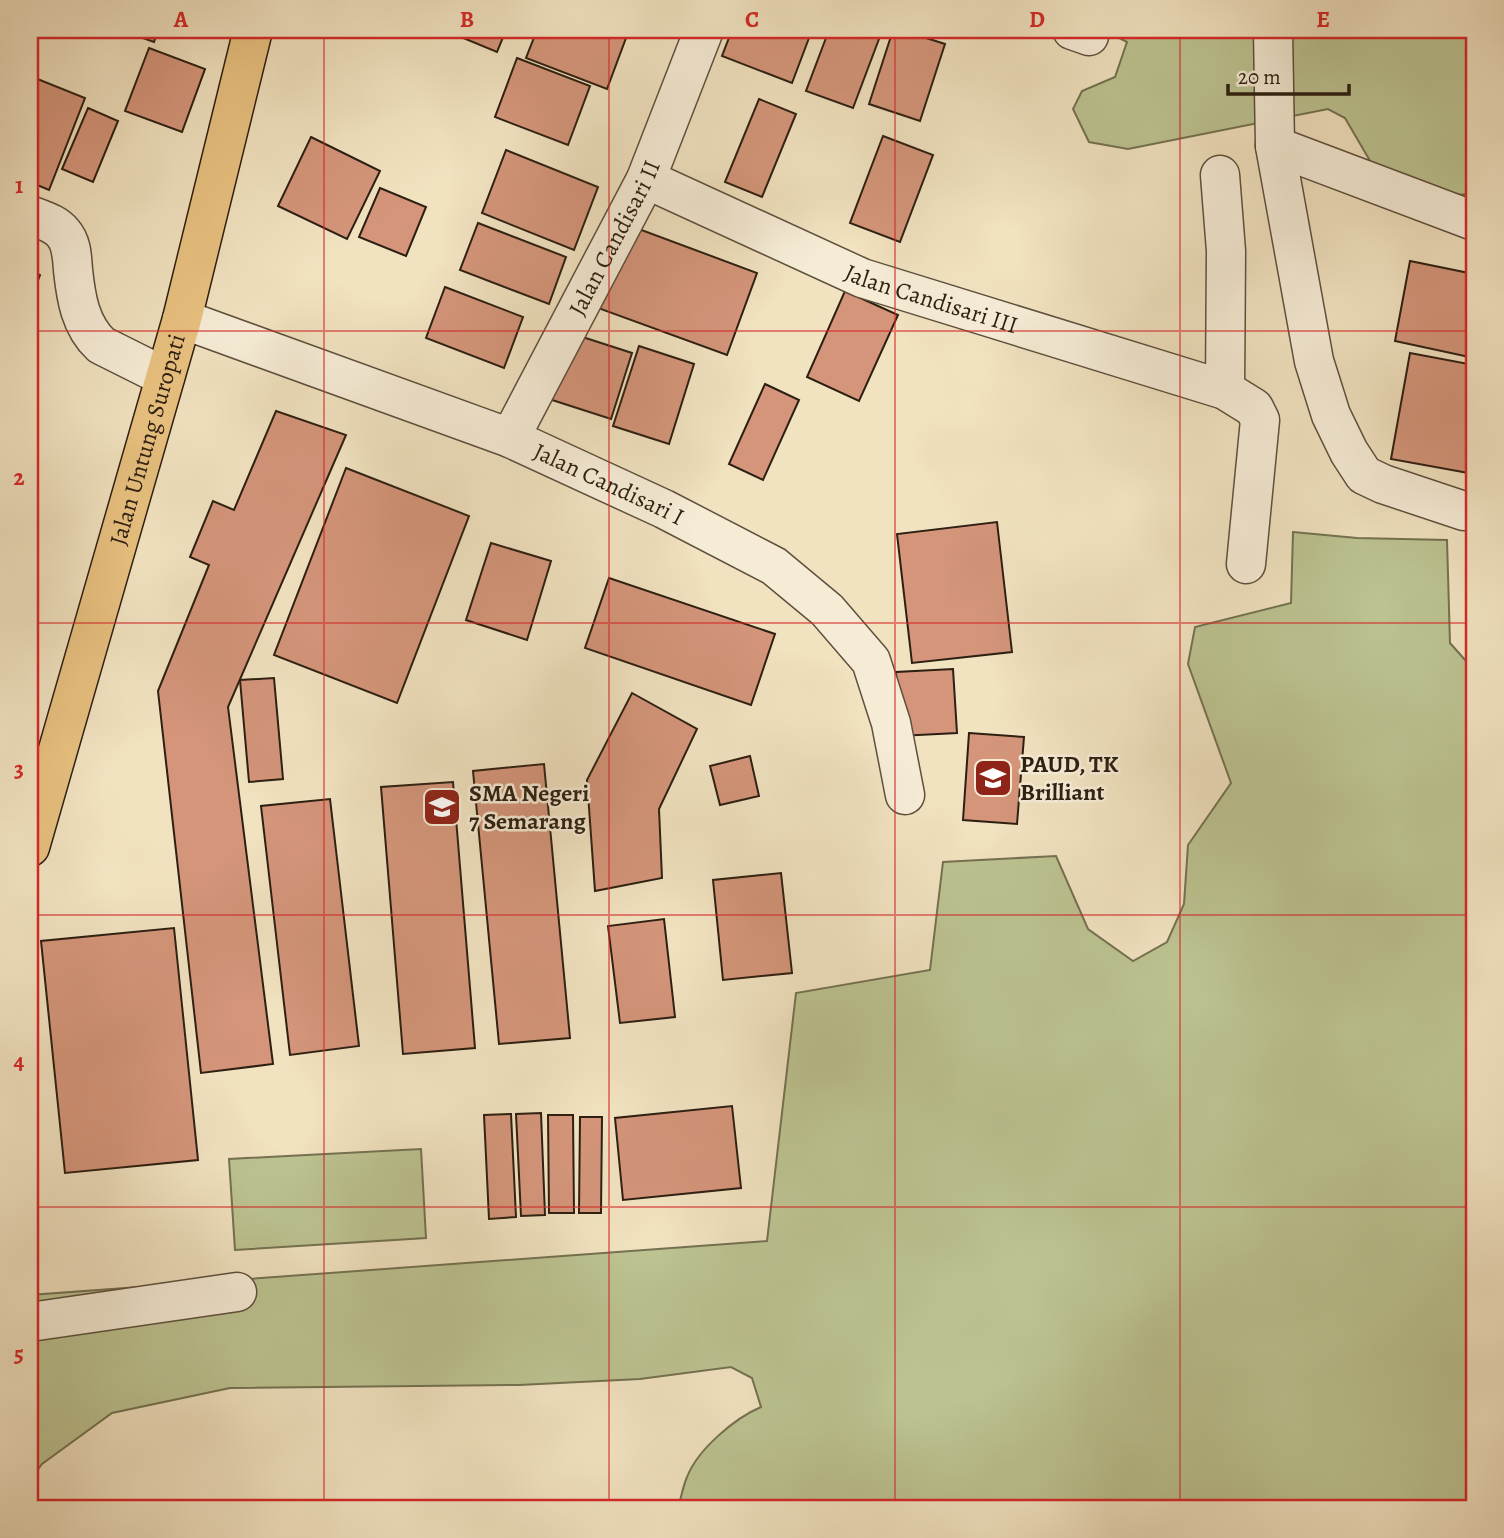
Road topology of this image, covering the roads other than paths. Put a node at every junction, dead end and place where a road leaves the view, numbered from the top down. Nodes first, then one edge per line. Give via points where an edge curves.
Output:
1 (253, 30) edge
2 (704, 30) edge
3 (1273, 30) edge
4 (1275, 146) junction
5 (1220, 175) dead end
6 (646, 179) junction
7 (30, 215) edge
8 (1474, 220) edge
9 (181, 319) junction
10 (165, 377) junction
11 (1226, 390) junction
12 (510, 438) junction
13 (1464, 511) dead end
14 (1246, 564) dead end
15 (905, 795) dead end
16 (30, 847) edge
17 (237, 1292) dead end
18 (30, 1322) edge

1 - 9 main road, Jalan Untung Suropati
2 - 6 street, Jalan Candisari II
3 - 4 street
4 - 8 street
4 - 13 street via 1314,361 1331,415 1349,452 1364,475
5 - 11 street via 1226,251
6 - 11 street, Jalan Candisari III via 862,278
6 - 12 street, Jalan Candisari II
7 - 10 street via 51,223 65,236 79,307 93,338
9 - 10 main road, Jalan Untung Suropati
9 - 12 street, Jalan Candisari I
10 - 16 main road, Jalan Untung Suropati
11 - 14 street, Jalan Candisari III via 1254,408 1260,420
12 - 15 street, Jalan Candisari I via 774,566 827,610 871,661 891,723
17 - 18 street

